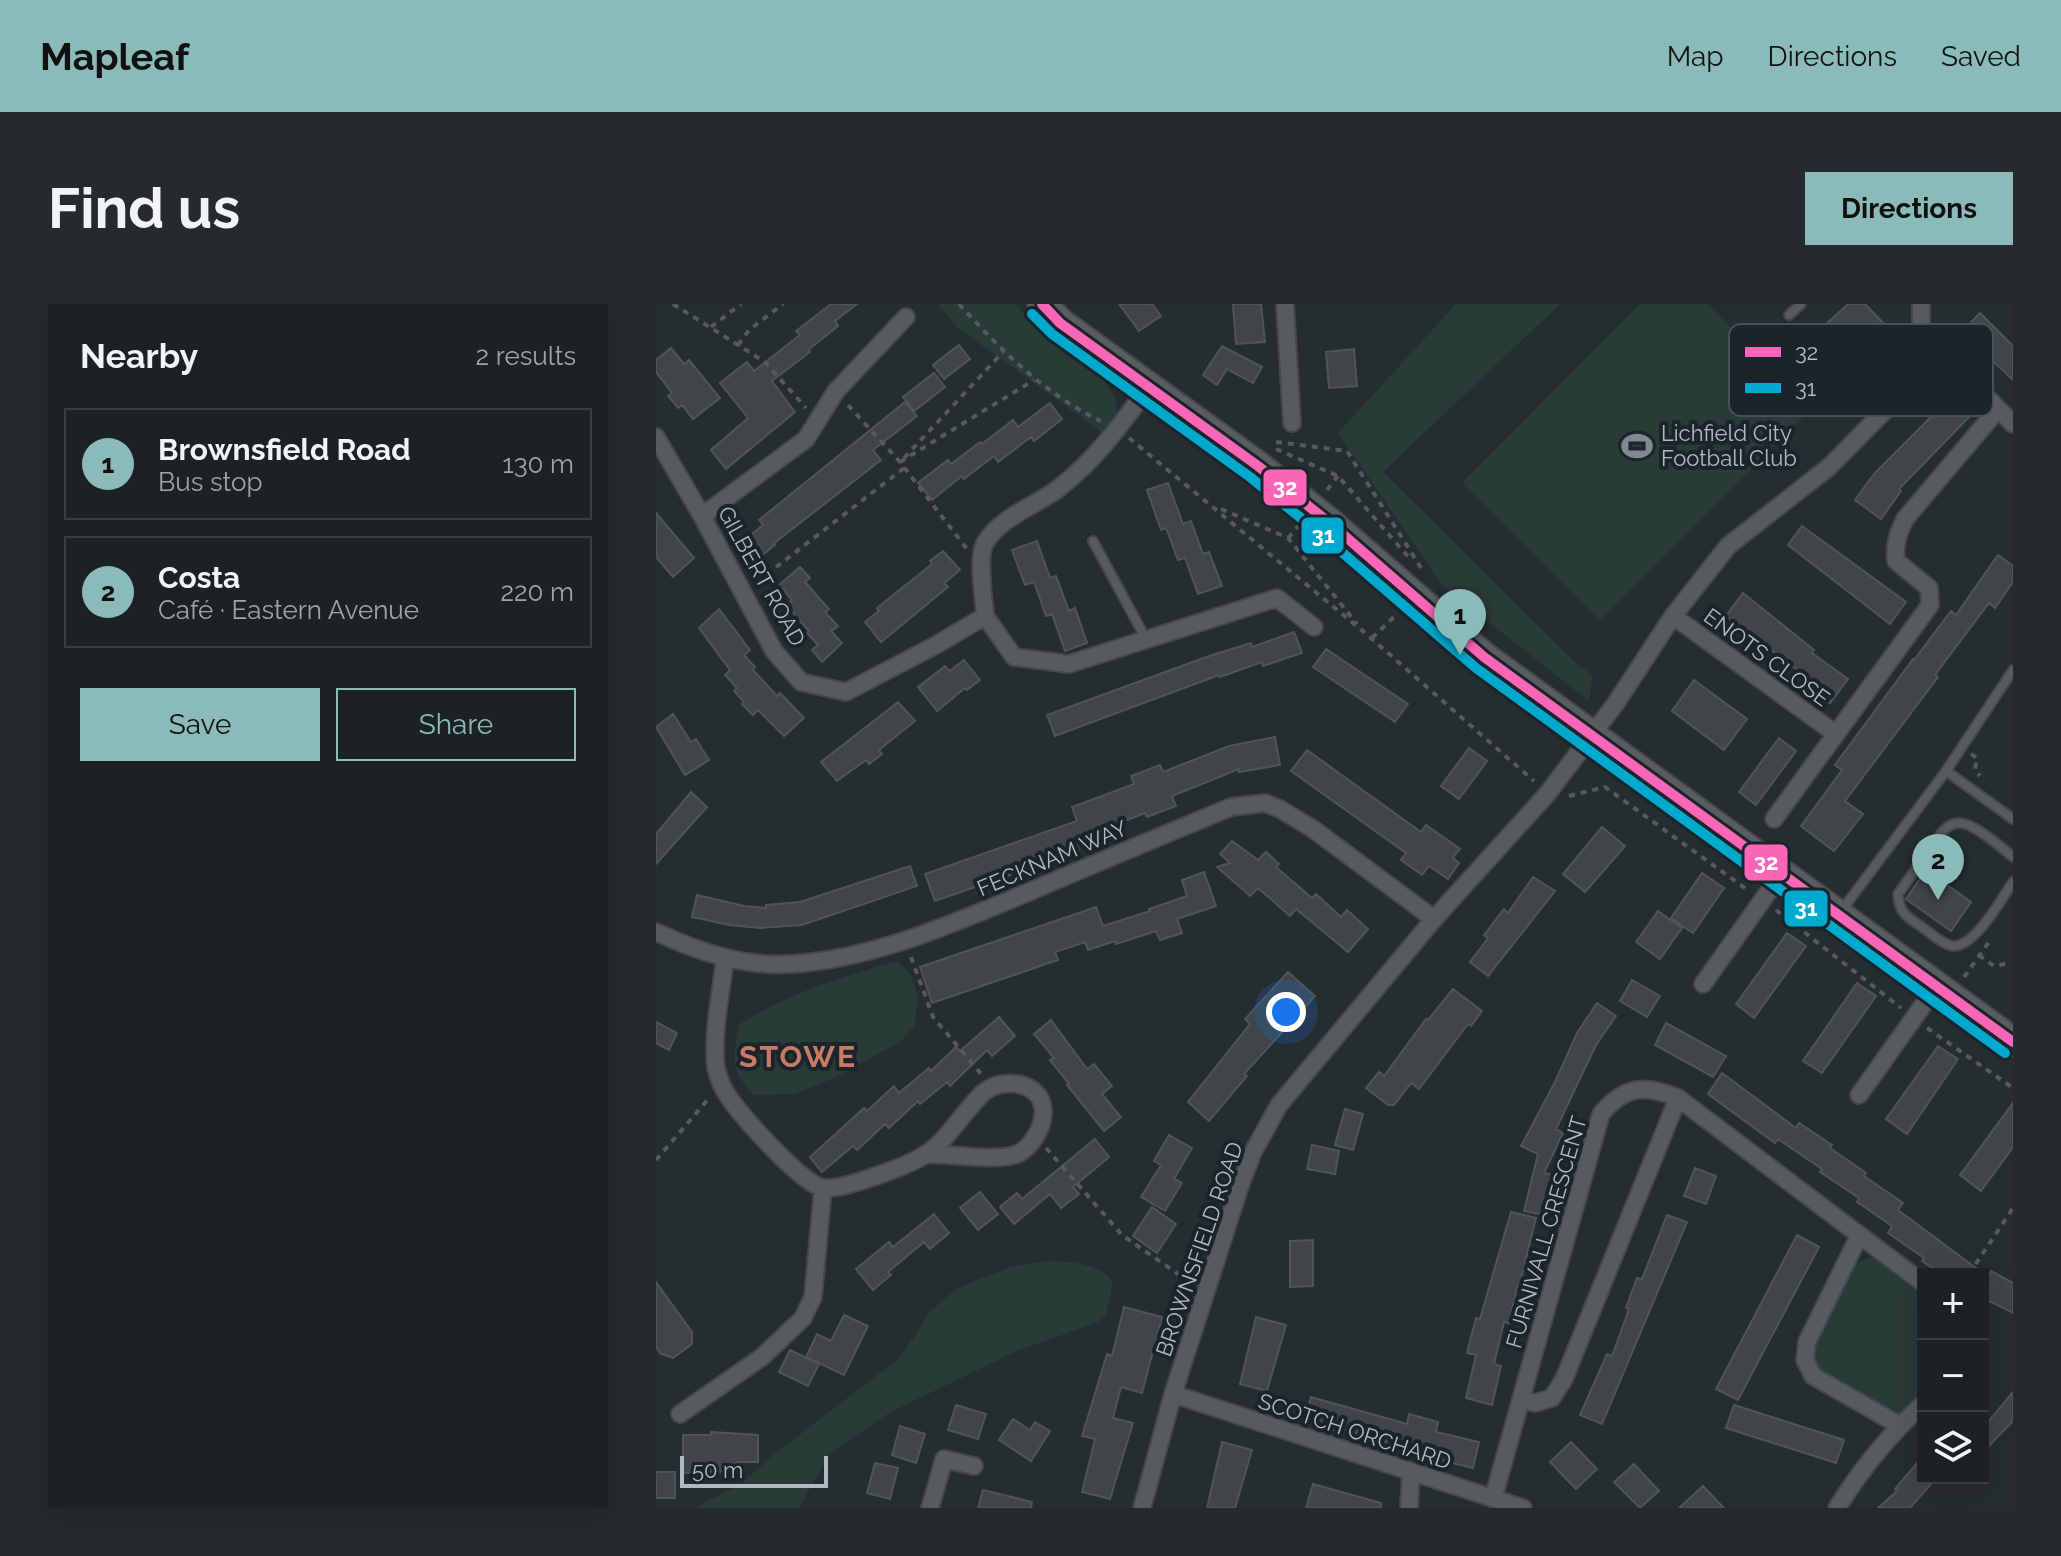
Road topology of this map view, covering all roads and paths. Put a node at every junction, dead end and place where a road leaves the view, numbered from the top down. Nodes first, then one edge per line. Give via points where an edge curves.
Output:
1 (673, 304) edge
2 (741, 304) edge
3 (783, 304) edge
4 (959, 304) edge
5 (1042, 304) edge
6 (1285, 304) edge
7 (1801, 304) edge
8 (1789, 315) dead end
9 (906, 317) dead end
10 (711, 327) junction
11 (738, 345) junction
12 (1003, 352) junction
13 (1035, 379) junction
14 (1148, 387) junction
15 (836, 391) junction
16 (1993, 404) edge
17 (1998, 409) junction
18 (1993, 415) edge
19 (1879, 416) edge
20 (1992, 416) edge
21 (819, 420) junction
22 (1292, 423) joint
23 (2013, 424) edge
24 (1118, 429) junction
25 (656, 437) edge
26 (1276, 442) junction
27 (900, 462) junction
28 (904, 468) junction
29 (1338, 476) junction
30 (1325, 493) dead end
31 (1215, 507) junction
32 (702, 516) junction
33 (1301, 523) dead end
34 (1288, 538) junction
35 (1093, 541) dead end
36 (982, 569) junction
37 (743, 593) junction
38 (1415, 597) junction
39 (985, 616) junction
40 (1673, 616) junction
41 (1314, 627) dead end
42 (1364, 632) junction
43 (1371, 639) junction
44 (1147, 640) junction
45 (2013, 670) edge
46 (1591, 734) junction
47 (1836, 734) junction
48 (1960, 747) junction
49 (1946, 771) junction
50 (1988, 785) dead end
51 (1548, 793) junction
52 (1774, 819) dead end
53 (2013, 819) edge
54 (2013, 857) edge
55 (1781, 874) junction
56 (2013, 882) edge
57 (1763, 901) junction
58 (1838, 915) junction
59 (1434, 919) junction
60 (656, 932) edge
61 (1993, 936) dead end
62 (904, 940) junction
63 (1979, 955) junction
64 (725, 959) junction
65 (2009, 963) dead end
66 (1703, 984) dead end
67 (1943, 992) junction
68 (1914, 1018) junction
69 (2013, 1042) edge
70 (722, 1083) junction
71 (992, 1086) junction
72 (2013, 1088) edge
73 (1859, 1095) dead end
74 (1678, 1098) junction
75 (1036, 1136) junction
76 (927, 1154) junction
77 (656, 1160) edge
78 (823, 1188) junction
79 (2013, 1208) edge
80 (1859, 1236) junction
81 (1973, 1268) edge
82 (1917, 1279) edge
83 (1206, 1293) junction
84 (1173, 1394) junction
85 (1521, 1399) junction
86 (1917, 1409) edge
87 (680, 1414) dead end
88 (1899, 1425) junction
89 (974, 1466) dead end
90 (1411, 1472) junction
91 (1493, 1499) junction
92 (930, 1508) edge
93 (1142, 1508) edge
94 (1409, 1508) edge
95 (1523, 1508) edge
96 (1837, 1508) edge

1 - 10 path
2 - 10 path
3 - 11 path
4 - 12 path
5 - 14 highway
6 - 22 street
7 - 8 lane
9 - 15 street
10 - 11 path
11 - 21 path via 765,362
12 - 13 path
12 - 27 path
13 - 24 path
13 - 27 path
14 - 24 street
14 - 38 highway via 1258,466
15 - 21 street
15 - 27 path
16 - 17 street
17 - 18 street, ENOTS CLOSE
17 - 23 street
19 - 40 street, BROWNSFIELD ROAD via 1829,467 1728,546
20 - 47 street, ENOTS CLOSE via 1897,535 1896,561 1929,588 1930,605
21 - 32 street via 806,439
22 - 26 path
24 - 31 path
24 - 36 street via 1089,463 985,543
25 - 32 street, GILBERT ROAD
26 - 29 path via 1272,447
26 - 29 path via 1347,451 1429,580
27 - 28 path
28 - 36 path
28 - 37 path
29 - 30 path
31 - 34 path
31 - 42 path
32 - 37 street, GILBERT ROAD
33 - 34 path
34 - 42 path
35 - 44 lane
36 - 39 street
37 - 39 street, GILBERT ROAD via 774,651 801,682 846,692
38 - 43 path
38 - 46 highway via 1484,657
39 - 44 street via 1014,657 1069,664
40 - 46 street, BROWNSFIELD ROAD
40 - 47 street, ENOTS CLOSE
41 - 44 street via 1277,598
42 - 43 path
43 - 51 path
45 - 48 lane
46 - 51 street, BROWNSFIELD ROAD
46 - 55 highway
47 - 52 street, ENOTS CLOSE
48 - 49 lane
48 - 50 path via 1977,758 1975,769
49 - 53 lane
49 - 58 lane
51 - 57 path via 1561,799 1605,787
51 - 59 street, BROWNSFIELD ROAD
54 - 56 lane via 1969,824 1948,826 1898,894 1898,906 1903,915 1950,946 1961,945 1976,934
55 - 57 street
55 - 58 highway
57 - 66 street
57 - 68 path
58 - 67 highway
59 - 62 street, FECKNAM WAY via 1313,829 1280,809 1250,803
59 - 83 street, BROWNSFIELD ROAD via 1279,1105 1253,1152
60 - 64 street, FECKNAM WAY
61 - 63 path
62 - 64 street, FECKNAM WAY via 791,964
62 - 71 path via 933,1017
63 - 65 path via 1994,966
63 - 67 path
64 - 70 street via 716,1030 716,1070
67 - 68 street
67 - 69 highway
68 - 72 path
68 - 73 street
70 - 77 path
70 - 78 street via 791,1168
71 - 75 street via 1009,1083 1039,1098 1043,1110
71 - 76 street
74 - 80 street, FURNIVALL CRESCENT
74 - 85 street via 1564,1379 1552,1398 1535,1403
74 - 85 street, FURNIVALL CRESCENT via 1639,1089 1616,1096 1601,1114
75 - 76 street via 1017,1154
75 - 83 path via 1122,1235
76 - 78 street via 846,1186
78 - 87 street via 813,1297 803,1318 762,1357
79 - 81 path
80 - 82 street, FURNIVALL CRESCENT
80 - 88 street via 1807,1342 1805,1360 1813,1376
83 - 84 street, BROWNSFIELD ROAD
84 - 90 street, SCOTCH ORCHARD
84 - 93 street, BROWNSFIELD ROAD
85 - 91 street, FURNIVALL CRESCENT
86 - 88 street
88 - 96 street
89 - 92 street via 944,1459
90 - 91 street, SCOTCH ORCHARD
90 - 94 street
91 - 95 street, SCOTCH ORCHARD

